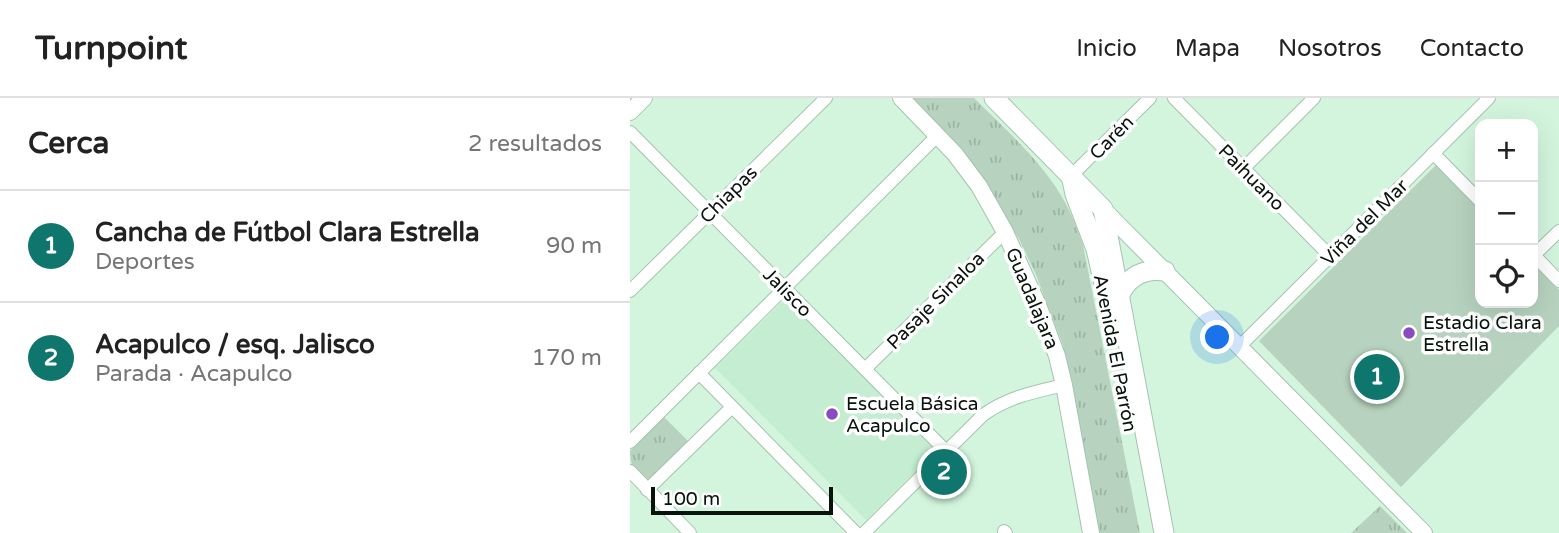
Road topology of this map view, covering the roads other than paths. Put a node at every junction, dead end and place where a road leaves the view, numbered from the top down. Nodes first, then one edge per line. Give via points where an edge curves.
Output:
1 (644, 98) edge
2 (826, 98) edge
3 (901, 98) edge
4 (993, 98) edge
5 (1150, 98) edge
6 (1174, 98) edge
7 (1314, 98) edge
8 (1489, 98) edge
9 (630, 111) edge
10 (630, 132) edge
11 (938, 135) junction
12 (1433, 153) junction
13 (1244, 168) junction
14 (1071, 176) junction
15 (1475, 196) edge
16 (1103, 209) junction
17 (709, 213) junction
18 (1559, 231) edge
19 (1005, 232) junction
20 (1538, 250) edge
21 (1330, 256) junction
22 (1538, 260) edge
23 (1166, 271) junction
24 (1559, 281) edge
25 (785, 288) junction
26 (630, 291) edge
27 (1119, 296) junction
28 (1239, 347) junction
29 (865, 369) junction
30 (699, 373) junction
31 (1064, 385) junction
32 (732, 407) junction
33 (630, 442) edge
34 (946, 451) junction
35 (630, 471) edge
36 (647, 490) junction
37 (690, 533) edge
38 (856, 533) edge
39 (864, 533) edge
40 (1091, 533) edge
41 (1150, 533) edge
42 (1164, 533) edge
43 (1424, 533) edge

1 - 9 street
2 - 17 street, Chiapas
3 - 11 street, Guadalajara
4 - 14 main road
5 - 14 street, Carén
6 - 13 street, Paihuano
7 - 13 street
8 - 12 street, Viña del Mar
10 - 17 street, Jalisco
11 - 19 street, Guadalajara via 968,170
11 - 25 street
12 - 15 street
12 - 21 street, Viña del Mar
13 - 21 street, Paihuano
14 - 16 main road
14 - 41 main road, Avenida El Parrón via 1100,265
16 - 23 street
16 - 27 main road, Avenida El Parrón
17 - 25 street, Jalisco
17 - 26 street, Chiapas
18 - 20 street
19 - 29 street, Pasaje Sinaloa
19 - 31 street, Guadalajara via 1046,324
21 - 28 street, Viña del Mar
22 - 24 street
23 - 27 main road via 1139,274
23 - 28 street
25 - 29 street, Jalisco
25 - 30 street
27 - 42 main road, Avenida El Parrón
28 - 43 street
29 - 34 street, Jalisco
30 - 32 street
30 - 33 street
31 - 34 street via 1002,403
31 - 40 street, Guadalajara
32 - 36 street
32 - 38 street
34 - 39 street
35 - 36 street
36 - 37 street

